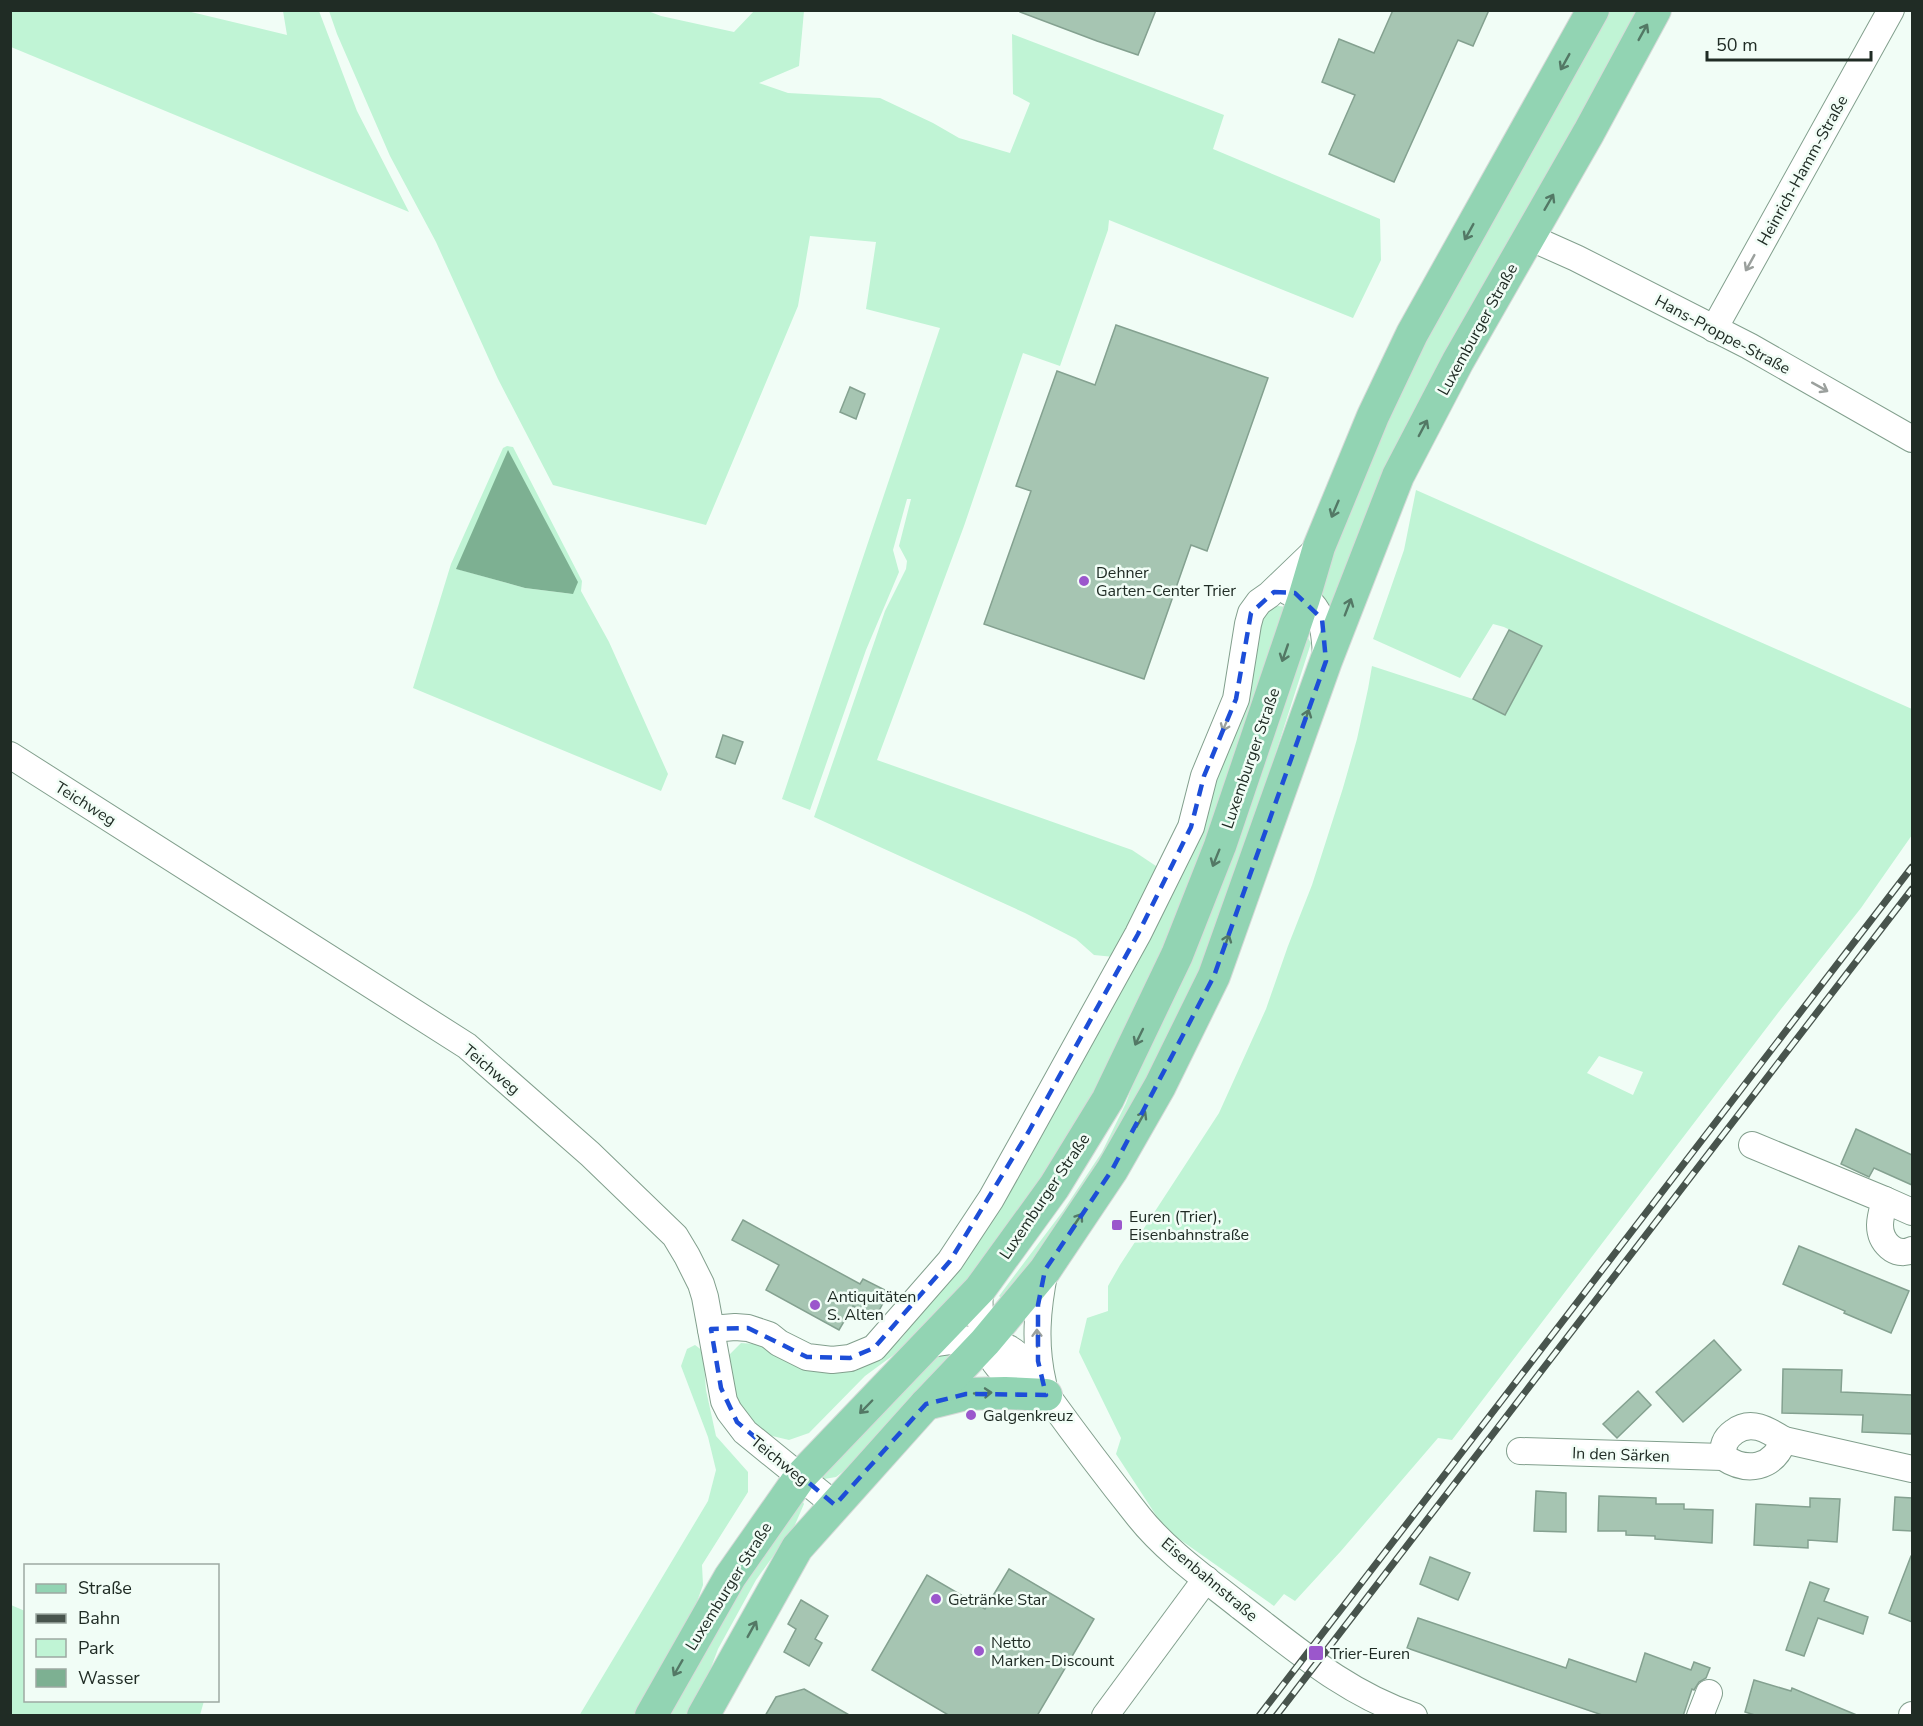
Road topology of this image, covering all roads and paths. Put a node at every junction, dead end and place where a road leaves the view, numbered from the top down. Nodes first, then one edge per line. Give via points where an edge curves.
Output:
1 (1593, 10) edge
2 (1655, 10) edge
3 (1891, 10) edge
4 (1529, 237) junction
5 (1713, 329) junction
6 (1912, 439) edge
7 (1319, 547) junction
8 (1269, 595) junction
9 (1304, 598) junction
10 (1326, 662) junction
11 (10, 755) edge
12 (1752, 1145) dead end
13 (1885, 1200) junction
14 (1912, 1212) edge
15 (1912, 1250) edge
16 (1045, 1270) junction
17 (980, 1289) junction
18 (711, 1329) junction
19 (985, 1342) junction
20 (927, 1345) junction
21 (1046, 1395) junction
22 (926, 1404) junction
23 (1784, 1440) junction
24 (1520, 1451) dead end
25 (1723, 1457) junction
26 (1912, 1469) edge
27 (800, 1477) junction
28 (836, 1505) junction
29 (1206, 1579) junction
30 (651, 1716) edge
31 (703, 1716) edge
32 (1105, 1716) edge
33 (1414, 1716) edge

1 -> 7 main road, Luxemburger Straße via 1412,334
4 -> 2 main road, Luxemburger Straße
3 -> 5 street, Heinrich-Hamm-Straße
4 - 5 street, Hans-Proppe-Straße
10 -> 4 main road, Luxemburger Straße via 1398,476
5 -> 6 street, Hans-Proppe-Straße
7 - 8 street, Luxemburger Straße
7 - 9 main road, Luxemburger Straße
8 - 9 street via 1281,591
8 -> 18 street, Luxemburger Straße via 1251,614 1236,699 1204,776 1191,827 1138,934 1024,1140 950,1260 886,1336 873,1348 850,1358 807,1357 758,1331 735,1327
9 - 10 street, Luxemburger Straße via 1322,619
9 -> 17 main road, Luxemburger Straße via 1220,846 1178,955 1108,1099 1054,1187
16 -> 10 main road, Luxemburger Straße via 1118,1160 1160,1086 1214,976
11 - 18 street, Teichweg via 467,1046 590,1154 675,1236 701,1284
12 - 13 street
13 - 14 street
13 - 15 street via 1879,1225 1885,1244 1896,1251
16 - 19 main road, Luxemburger Straße
21 -> 16 street via 1036,1332
17 - 19 street, Eisenbahnstraße
17 - 20 main road, Luxemburger Straße
18 - 27 street, Teichweg via 729,1411 745,1432
19 - 20 street
19 - 21 street, Eisenbahnstraße via 993,1361 1010,1377
19 - 22 main road, Luxemburger Straße
20 -> 27 main road, Luxemburger Straße
22 -> 21 main road via 966,1394
21 - 29 street, Eisenbahnstraße via 1140,1518
22 - 28 main road, Luxemburger Straße
23 - 25 street, In den Särken via 1780,1451 1764,1464 1744,1466
23 - 25 street via 1747,1425 1728,1437 1723,1444
23 - 26 street
24 - 25 street, In den Särken
27 - 28 street, Teichweg
27 -> 30 main road, Luxemburger Straße via 730,1577
31 -> 28 main road, Luxemburger Straße via 797,1548
29 - 32 street
29 - 33 street, Eisenbahnstraße via 1355,1691

